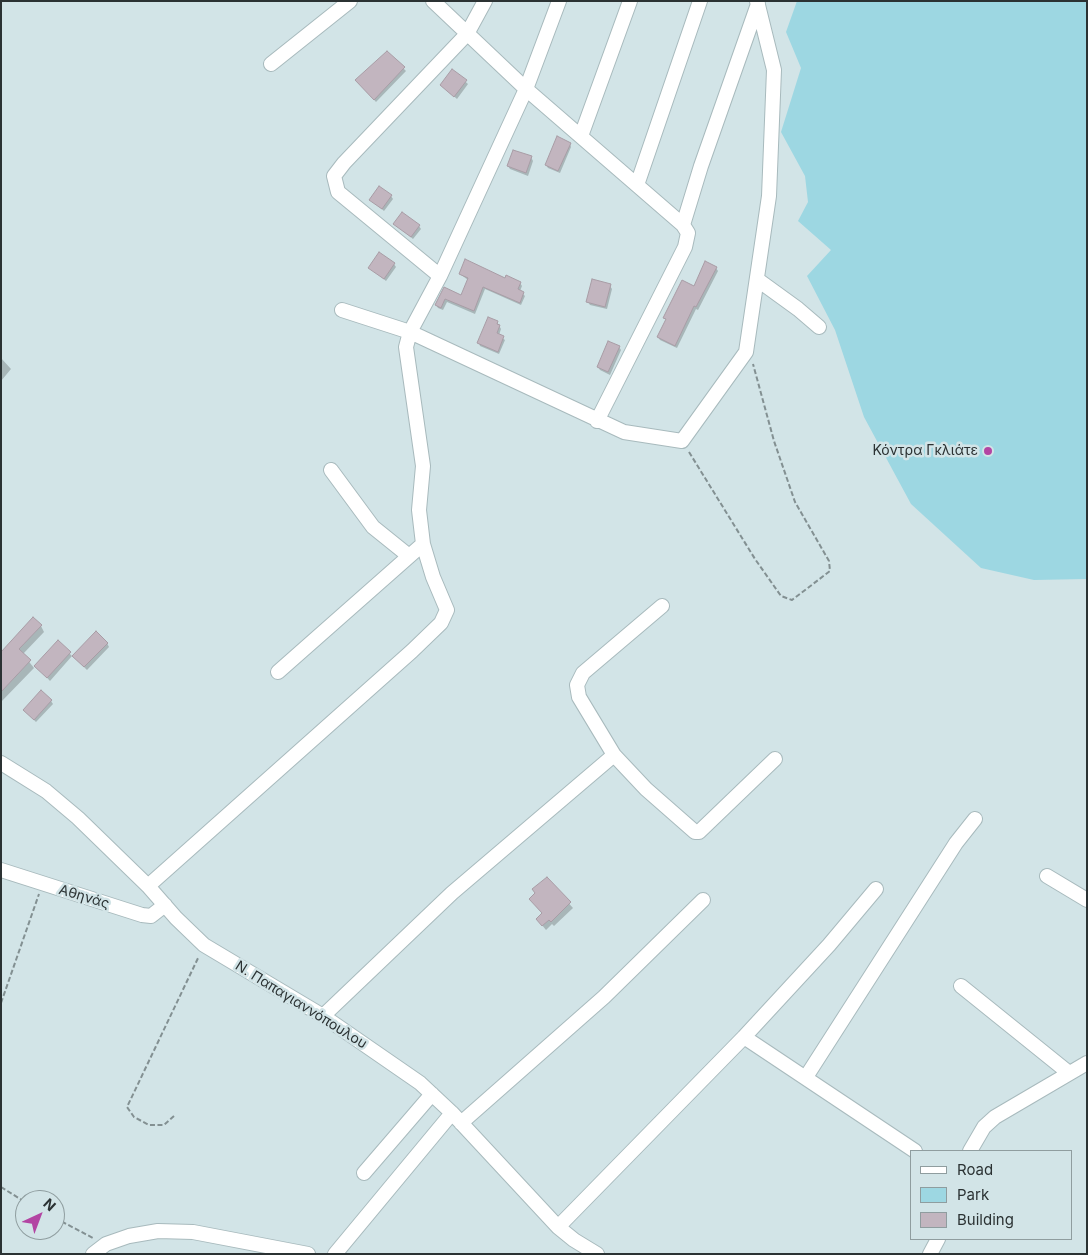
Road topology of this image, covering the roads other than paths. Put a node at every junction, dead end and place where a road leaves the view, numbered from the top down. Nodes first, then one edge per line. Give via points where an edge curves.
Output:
1 (350, 1) edge
2 (433, 1) edge
3 (485, 1) edge
4 (560, 1) edge
5 (630, 1) edge
6 (700, 1) edge
7 (758, 2) edge
8 (467, 34) junction
9 (271, 64) dead end
10 (526, 89) junction
11 (581, 136) junction
12 (637, 186) junction
13 (684, 225) junction
14 (440, 276) junction
15 (758, 280) junction
16 (342, 310) dead end
17 (819, 328) dead end
18 (410, 332) junction
19 (597, 421) junction
20 (331, 470) dead end
21 (423, 544) junction
22 (409, 556) junction
23 (662, 606) dead end
24 (278, 672) dead end
25 (614, 756) junction
26 (774, 759) dead end
27 (1, 763) edge
28 (975, 819) dead end
29 (1, 870) edge
30 (1047, 876) dead end
31 (148, 886) junction
32 (876, 889) dead end
33 (703, 900) dead end
34 (1087, 900) edge
35 (165, 905) junction
36 (961, 986) dead end
37 (323, 1016) junction
38 (744, 1037) junction
39 (1087, 1063) edge
40 (1069, 1073) junction
41 (806, 1077) junction
42 (432, 1094) junction
43 (457, 1118) junction
44 (914, 1150) edge
45 (971, 1150) edge
46 (364, 1173) dead end
47 (558, 1227) junction
48 (937, 1240) edge
49 (93, 1254) edge
50 (308, 1254) edge
51 (335, 1254) edge
52 (597, 1254) edge
53 (930, 1254) edge

1 - 9 street
2 - 8 street
3 - 8 street
4 - 10 street
5 - 11 street
6 - 12 street
7 - 13 street via 704,156
7 - 15 street via 774,70 769,196
8 - 10 street
8 - 14 street via 334,176 338,192
10 - 11 street
10 - 14 street
11 - 12 street
12 - 13 street
13 - 19 street via 688,233 685,247
14 - 18 street
15 - 17 street
15 - 19 street via 746,352 682,441 624,432
16 - 18 street
18 - 19 street
18 - 21 street via 406,347 423,466 418,510
20 - 22 street via 372,527
21 - 22 street
21 - 31 street via 448,610 440,623
22 - 24 street
23 - 25 street via 583,673 577,686 579,696
25 - 26 street via 695,832 699,832
25 - 37 street via 452,893
27 - 31 street, Ν. Παπαγιαννόπουλου via 46,791
28 - 41 street via 956,843
29 - 35 street, Αθηνάς via 142,915 151,916
30 - 34 street
31 - 35 street, Ν. Παπαγιαννόπουλου
32 - 38 street
33 - 43 street via 604,997
35 - 37 street, Ν. Παπαγιαννόπουλου via 204,945
36 - 40 street
37 - 42 street, Ν. Παπαγιαννόπουλου via 400,1068
38 - 41 street
38 - 47 street
39 - 40 street
40 - 45 street via 995,1117 984,1127
41 - 44 street
42 - 43 street, Ν. Παπαγιαννόπουλου
42 - 46 street
43 - 47 street, Ν. Παπαγιαννόπουλου
43 - 51 street
47 - 52 street, Ν. Παπαγιαννόπουλου
48 - 53 street
49 - 50 street via 106,1244 158,1231 193,1232

